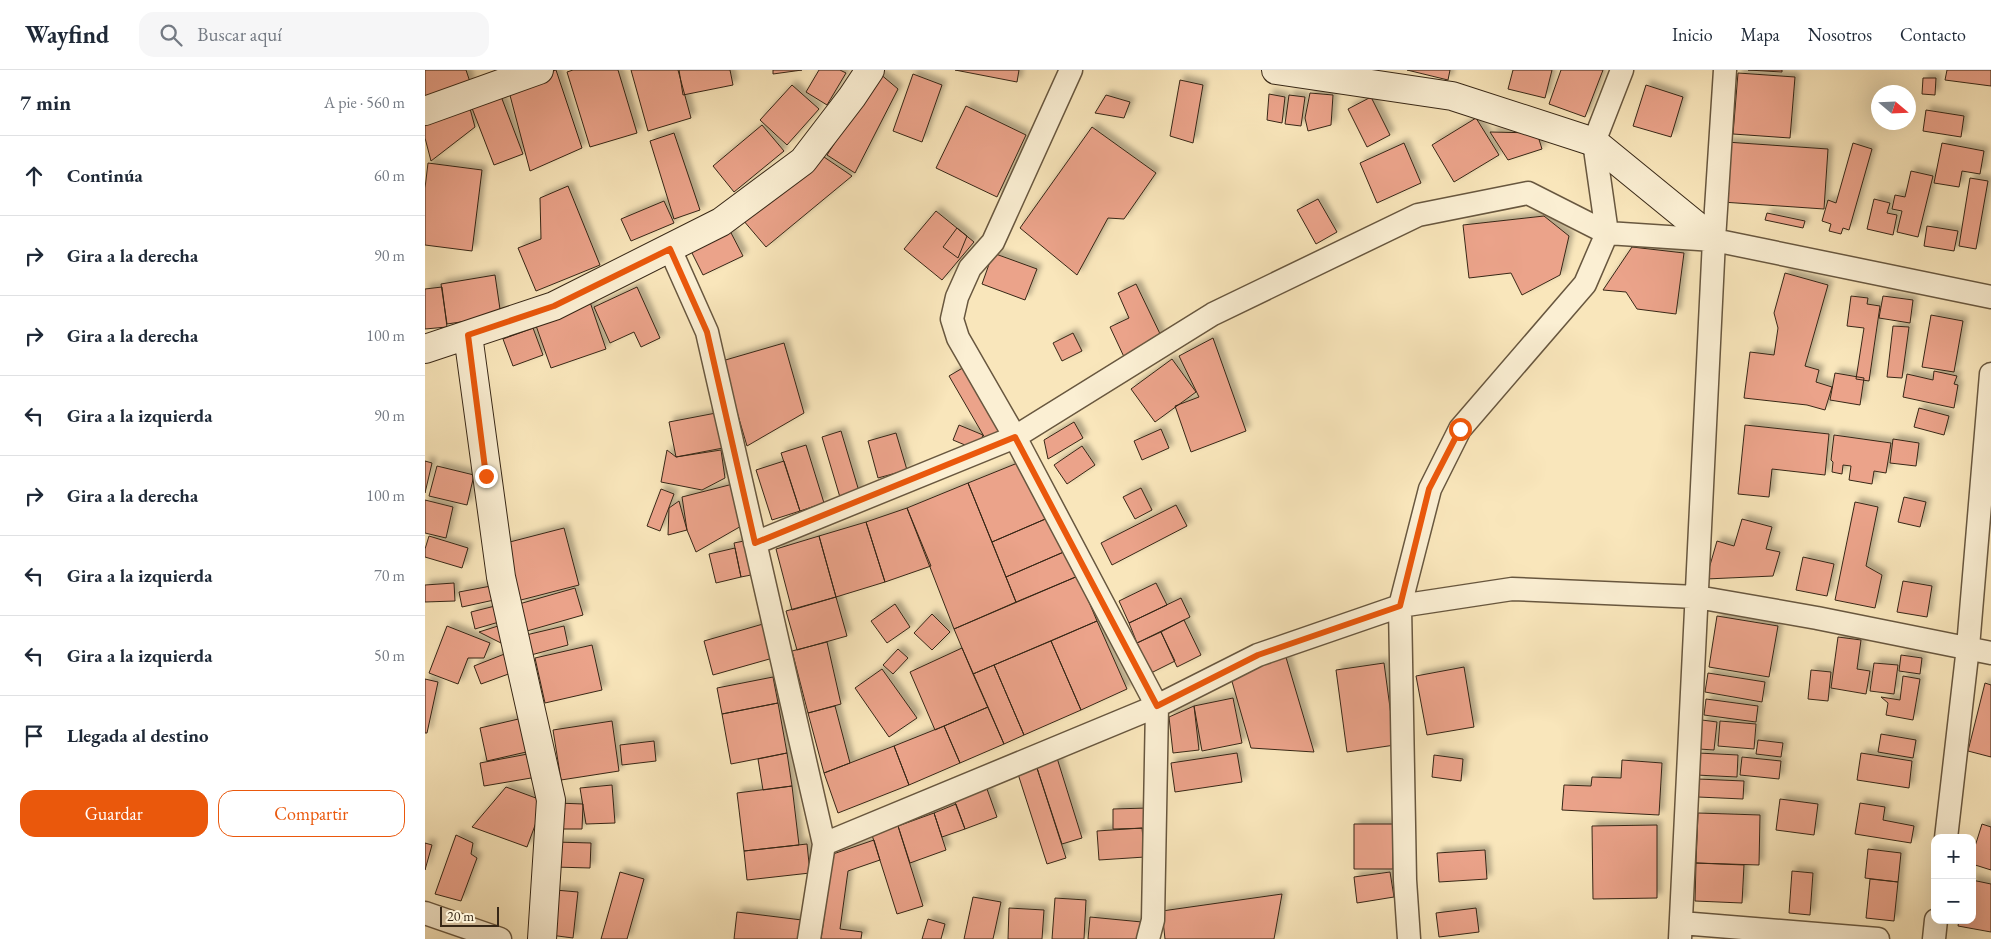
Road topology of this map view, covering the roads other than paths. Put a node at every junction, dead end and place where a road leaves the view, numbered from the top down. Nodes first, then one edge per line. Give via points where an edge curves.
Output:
1 (539, 70) edge
2 (869, 70) edge
3 (1071, 70) edge
4 (1275, 70) edge
5 (1622, 70) edge
6 (1725, 70) edge
7 (425, 111) edge
8 (1595, 142) junction
9 (1607, 234) junction
10 (1714, 240) junction
11 (670, 249) junction
12 (1991, 297) edge
13 (468, 335) junction
14 (425, 349) edge
15 (1991, 374) edge
16 (1015, 437) junction
17 (755, 543) junction
18 (1697, 596) junction
19 (1400, 606) junction
20 (1968, 647) junction
21 (1991, 652) edge
22 (1157, 706) junction
23 (1946, 834) edge
24 (824, 844) junction
25 (425, 913) edge
26 (1936, 924) edge
27 (1680, 931) edge
28 (499, 939) edge
29 (542, 939) edge
30 (809, 939) edge
31 (1148, 939) edge
32 (1409, 939) edge
33 (1878, 939) edge
34 (1934, 939) edge

1 - 7 street
2 - 11 street via 803,161 721,222
3 - 16 street via 993,242 970,268 957,297 952,319 958,338
4 - 8 street via 1452,96
5 - 8 street
6 - 10 street
8 - 9 street
8 - 10 street
9 - 10 street
9 - 16 street via 1528,193 1418,215 1213,314
9 - 19 street via 1585,284 1460,429 1429,489
10 - 12 street
10 - 18 street
11 - 13 street via 554,306
11 - 17 street via 707,332
13 - 14 street
13 - 29 street via 501,577 551,800
15 - 20 street
16 - 17 street
16 - 22 street
17 - 24 street
18 - 19 street via 1512,589
18 - 20 street
18 - 27 street
19 - 22 street via 1258,655
19 - 32 street
20 - 21 street
20 - 23 street
22 - 24 street
22 - 31 street via 1153,920
24 - 30 street
25 - 28 street
26 - 34 street
27 - 33 street

